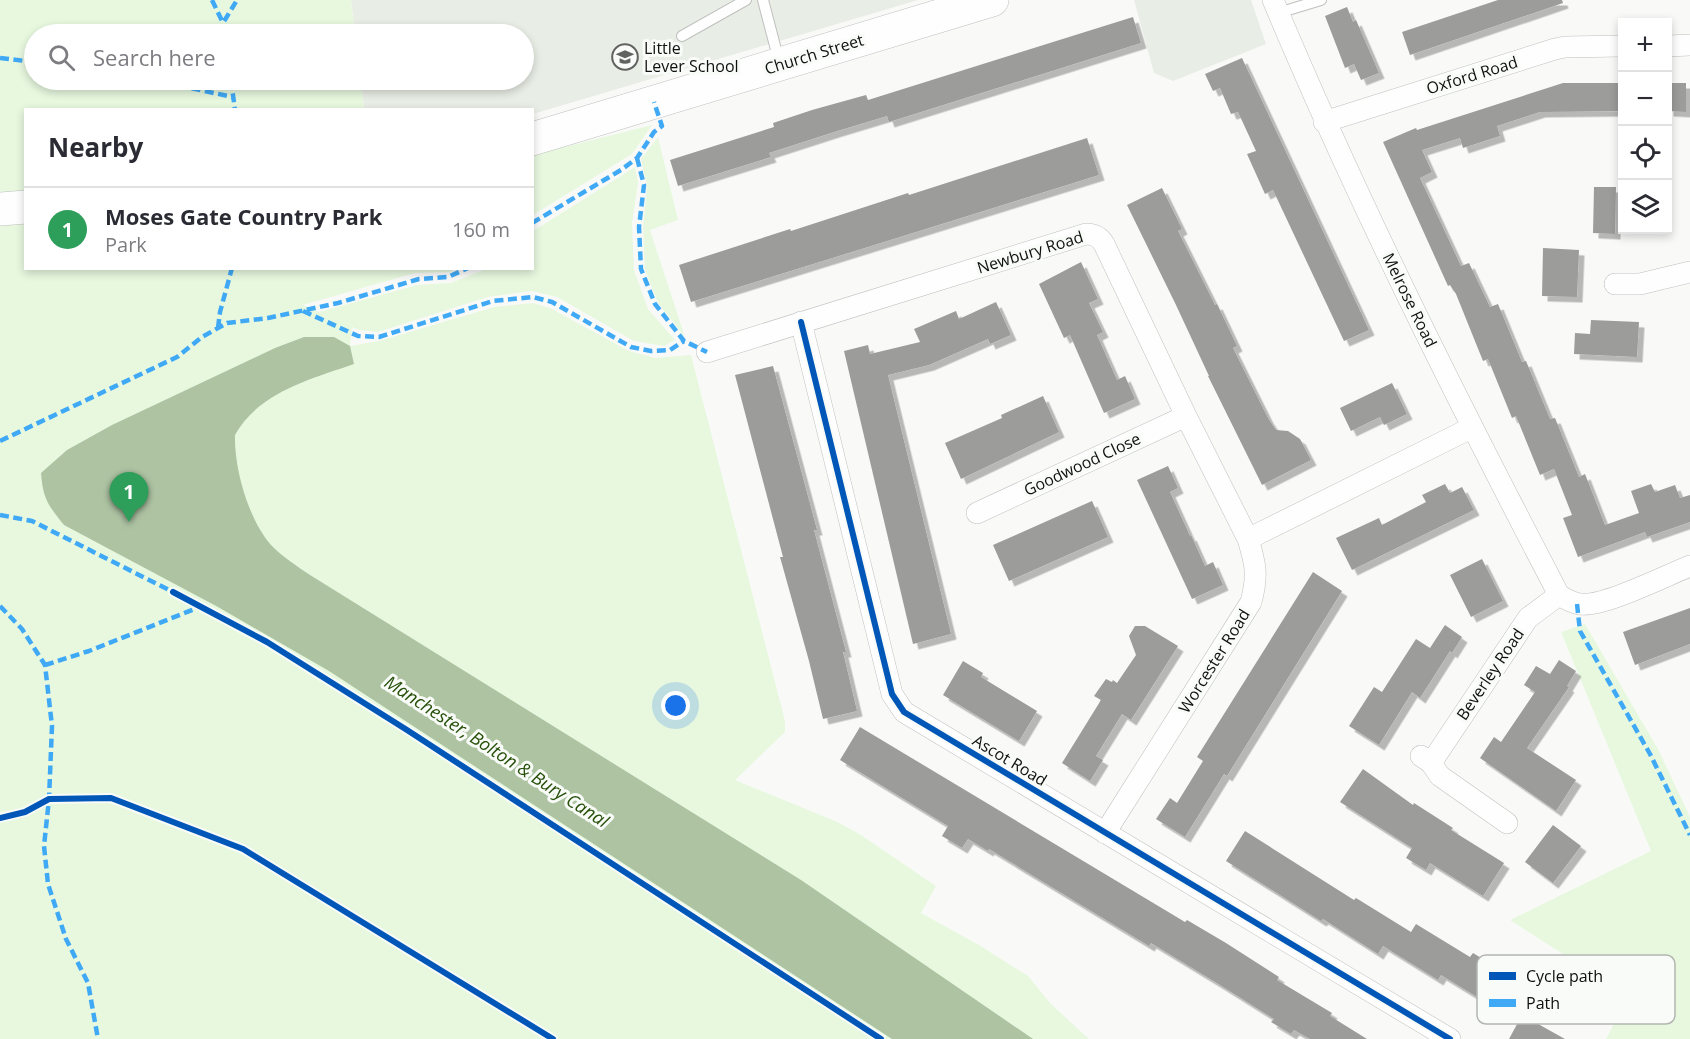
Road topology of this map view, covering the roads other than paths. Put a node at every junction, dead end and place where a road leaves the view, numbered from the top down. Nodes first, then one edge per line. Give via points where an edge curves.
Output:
1 (746, 0) edge
2 (763, 0) edge
3 (992, 0) edge
4 (1321, 0) edge
5 (1276, 7) edge
6 (682, 36) dead end
7 (1690, 45) edge
8 (1618, 46) edge
9 (1672, 46) edge
10 (780, 64) junction
11 (1324, 122) junction
12 (534, 138) edge
13 (24, 207) edge
14 (0, 209) edge
15 (1690, 272) edge
16 (1615, 284) dead end
17 (801, 322) junction
18 (706, 352) dead end
19 (1186, 416) junction
20 (1471, 428) junction
21 (977, 513) dead end
22 (1248, 539) junction
23 (1690, 566) edge
24 (1559, 595) junction
25 (1507, 824) dead end
26 (1105, 833) junction
27 (1450, 1039) edge

1 - 6 lane
2 - 10 lane
3 - 10 main road, Church Street
4 - 5 lane
5 - 11 street, Melrose Road
7 - 9 street
8 - 11 street, Oxford Road via 1556,49
10 - 12 main road, Church Street
11 - 20 street, Melrose Road
13 - 14 main road
15 - 16 street via 1640,284
17 - 18 street, Newbury Road
17 - 19 street, Newbury Road via 1092,234 1104,244
17 - 26 street, Ascot Road via 891,694 904,712
19 - 21 street, Goodwood Close
19 - 22 street, Newbury Road
20 - 22 street
20 - 24 street, Melrose Road
22 - 26 street, Worcester Road via 1257,580 1251,602
23 - 24 street via 1600,603 1582,605
24 - 25 street, Beverley Road via 1528,618 1425,759 1440,776
26 - 27 street, Ascot Road

